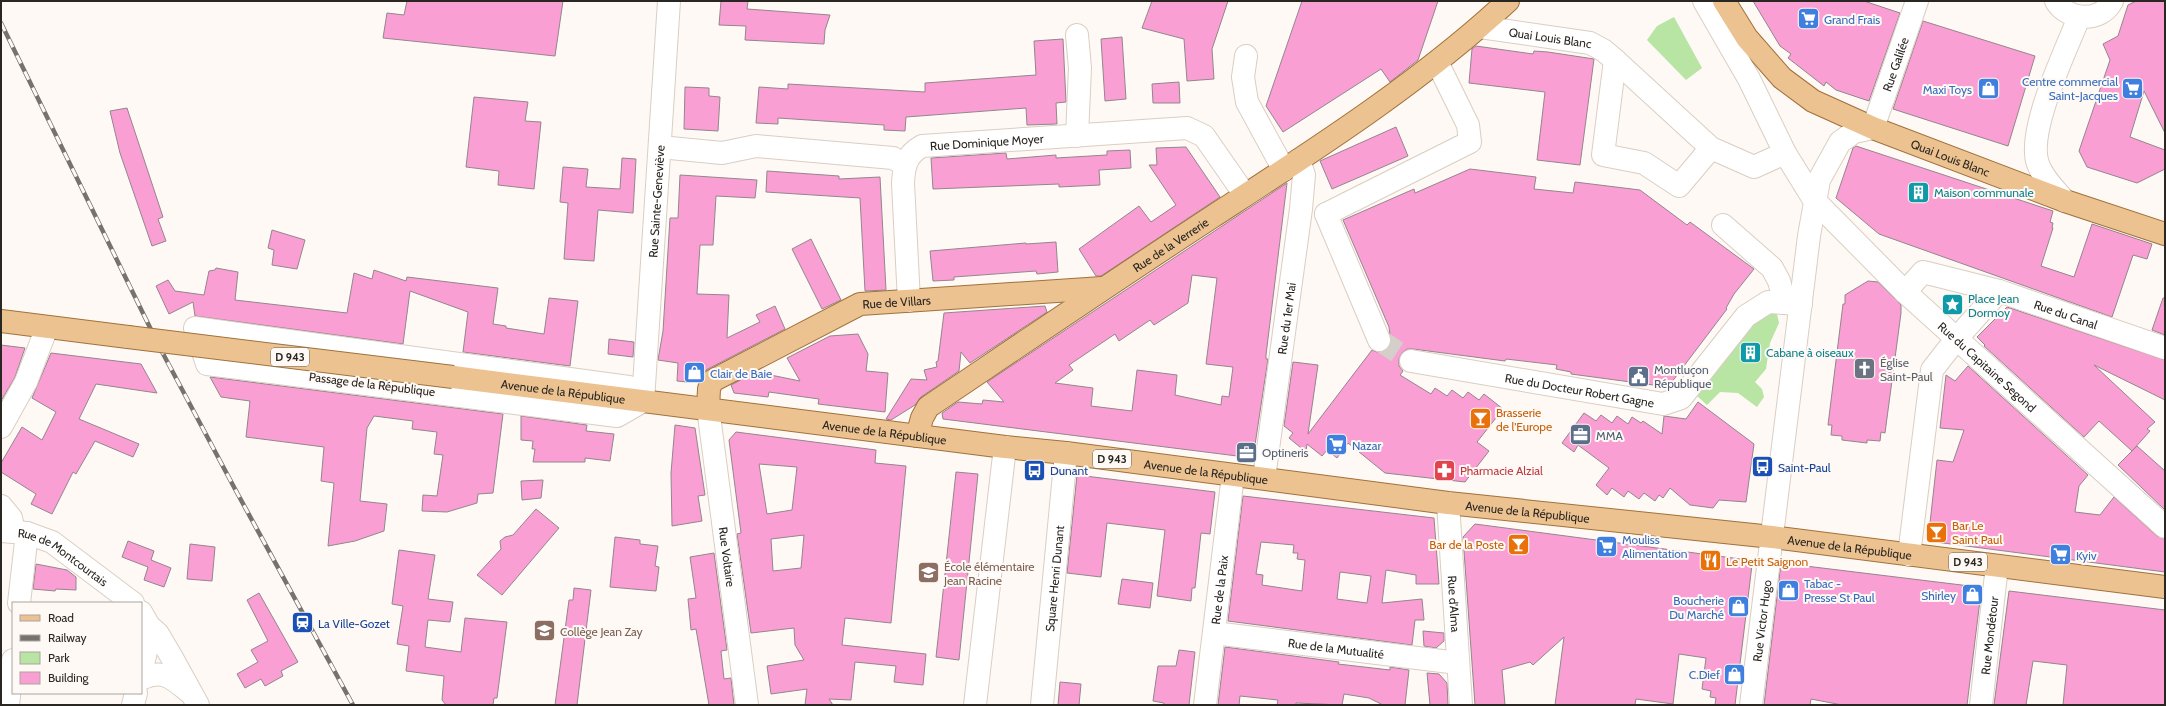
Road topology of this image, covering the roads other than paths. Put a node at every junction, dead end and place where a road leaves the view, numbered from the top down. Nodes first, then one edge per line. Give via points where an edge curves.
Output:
1 (669, 1) edge
2 (1508, 1) edge
3 (1704, 1) edge
4 (1724, 1) edge
5 (1917, 1) edge
6 (2056, 1) edge
7 (2112, 1) edge
8 (2079, 17) junction
9 (1480, 27) junction
10 (1077, 35) dead end
11 (1246, 56) dead end
12 (1614, 60) junction
13 (1437, 62) junction
14 (1872, 128) junction
15 (1077, 136) junction
16 (660, 147) junction
17 (1711, 148) junction
18 (1785, 153) junction
19 (904, 165) junction
20 (1291, 165) junction
21 (1245, 195) junction
22 (1814, 200) junction
23 (2065, 201) junction
24 (1300, 209) junction
25 (1326, 214) junction
26 (1723, 225) dead end
27 (2165, 234) edge
28 (1103, 288) junction
29 (1999, 290) junction
30 (1905, 292) junction
31 (909, 301) junction
32 (1793, 304) junction
33 (1, 321) edge
34 (47, 327) junction
35 (1957, 338) junction
36 (1379, 340) tunnel mouth
37 (2165, 348) edge
38 (1411, 361) tunnel mouth
39 (643, 401) junction
40 (708, 408) junction
41 (1, 427) edge
42 (917, 436) junction
43 (1005, 447) junction
44 (1066, 453) junction
45 (1233, 475) junction
46 (1264, 478) junction
47 (1448, 503) junction
48 (1, 506) edge
49 (2165, 526) edge
50 (14, 532) edge
51 (1772, 537) junction
52 (1908, 555) junction
53 (1997, 566) junction
54 (2165, 587) edge
55 (19, 602) edge
56 (132, 602) edge
57 (145, 619) edge
58 (1214, 633) junction
59 (1458, 663) junction
60 (12, 669) edge
61 (142, 669) edge
62 (142, 679) edge
63 (136, 694) edge
64 (194, 699) edge
65 (8, 705) edge
66 (134, 705) edge
67 (747, 705) edge
68 (975, 705) edge
69 (1042, 705) edge
70 (1205, 705) edge
71 (1461, 705) edge
72 (1751, 705) edge
73 (1981, 705) edge

1 - 16 street, Rue Sainte-Geneviève
2 - 9 main road, Rue de la Verrerie
3 - 18 street via 1749,79
4 - 14 main road, Quai Louis Blanc via 1747,38 1782,78 1813,101
5 - 14 street, Rue Galilée
6 - 8 street via 2066,12
7 - 8 street via 2101,12 2089,17
8 - 23 street via 2039,118 2035,143 2038,164 2046,179
9 - 12 street, Quai Louis Blanc via 1590,43
9 - 13 main road, Rue de la Verrerie
10 - 15 street via 1080,68
11 - 20 street, Rue du 1er Mai via 1243,77 1247,102
12 - 17 street, Quai Louis Blanc
12 - 17 street via 1603,155 1644,163 1679,186
13 - 20 main road, Rue de la Verrerie
13 - 25 street via 1468,126 1470,142
14 - 22 street via 1854,132 1840,142 1819,180
14 - 23 main road, Quai Louis Blanc
15 - 19 street, Rue Dominique Moyer via 922,146 912,152
15 - 21 street, Rue Dominique Moyer via 1187,128 1204,136
16 - 19 street via 722,153 752,146 791,148 893,158
16 - 39 street, Rue Sainte-Geneviève
17 - 18 street, Quai Louis Blanc via 1754,167
18 - 22 street
19 - 31 street
20 - 21 main road, Rue de la Verrerie
20 - 24 street, Rue du 1er Mai via 1304,175
21 - 28 main road, Rue de la Verrerie
22 - 30 street, Rue du Capitaine Segond
22 - 32 street
23 - 27 main road, Quai Louis Blanc
24 - 25 street
24 - 46 street, Rue du 1er Mai
25 - 36 street
26 - 32 street via 1772,268
28 - 31 main road, Rue de Villars
28 - 42 main road, Rue de la Verrerie via 928,407
29 - 30 street, Rue du Canal via 1923,272
29 - 35 street
29 - 37 street, Rue du Canal
30 - 35 street, Rue du Capitaine Segond
31 - 40 main road, Rue de Villars via 860,304 712,381
32 - 38 street, Rue du Docteur Robert Gagne via 1768,302 1746,316 1681,398 1663,404
32 - 51 street
33 - 34 main road, D 943
34 - 39 main road, Avenue de la République / D 943, bridge
34 - 41 street via 26,382
35 - 49 street, Rue du Capitaine Segond
35 - 52 street via 1932,370
39 - 39 street, Passage de la République via 629,387 195,328 208,364 616,416
39 - 40 main road, Avenue de la République / D 943
40 - 42 main road, Avenue de la République / D 943
40 - 67 street, Rue Voltaire
42 - 43 main road, Avenue de la République / D 943
43 - 44 main road, Avenue de la République / D 943
43 - 68 street
44 - 45 main road, Avenue de la République / D 943
44 - 69 street, Square Henri Dunant
45 - 46 main road, Avenue de la République / D 943
45 - 58 street, Rue de la Paix
46 - 47 main road, Avenue de la République / D 943
47 - 51 main road, Avenue de la République / D 943
47 - 59 street, Rue d'Alma
48 - 50 street, Rue de Montcourtais via 11,518
50 - 55 street
50 - 56 street, Rue de Montcourtais via 52,542
51 - 52 main road, Avenue de la République / D 943
51 - 72 street, Rue Victor Hugo
52 - 53 main road, Avenue de la République / D 943
53 - 54 main road, Avenue de la République / D 943
53 - 73 street, Rue Mondétour
57 - 61 street via 148,643
57 - 64 street via 158,634
58 - 59 street, Rue de la Mutualité
58 - 70 street, Rue de la Paix
59 - 71 street, Rue d'Alma
60 - 65 street
62 - 64 street via 152,674 164,674
63 - 66 street

